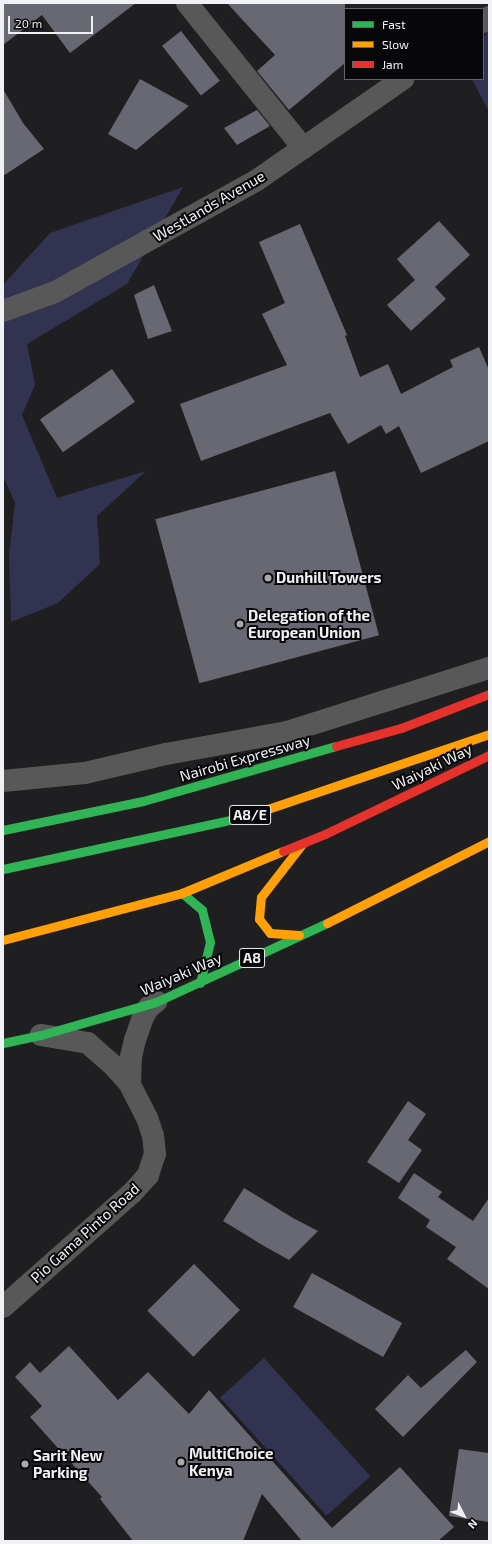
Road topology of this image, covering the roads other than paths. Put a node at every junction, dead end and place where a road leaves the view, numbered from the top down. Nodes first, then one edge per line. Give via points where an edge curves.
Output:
1 (187, 3) edge
2 (402, 80) edge
3 (303, 148) junction
4 (3, 311) edge
5 (489, 668) edge
6 (489, 694) edge
7 (489, 734) edge
8 (489, 755) edge
9 (3, 780) edge
10 (3, 830) edge
11 (489, 841) edge
12 (304, 842) junction
13 (3, 869) edge
14 (182, 893) junction
15 (303, 935) junction
16 (3, 940) edge
17 (200, 983) junction
18 (156, 1002) junction
19 (42, 1035) junction
20 (3, 1043) edge
21 (130, 1084) junction
22 (3, 1307) edge

1 - 3 street
2 - 3 street, Westlands Avenue
3 - 4 street, Westlands Avenue via 257,180 55,292
5 - 9 street via 287,732 166,754 84,773
6 - 10 highway, Nairobi Expressway via 401,728 143,801
7 - 13 highway, A8/E via 257,814
8 - 12 highway, Waiyaki Way
11 - 15 highway, Waiyaki Way / A8
12 - 14 highway, Waiyaki Way
12 - 15 highway via 261,897 259,919 270,933
14 - 16 highway, Waiyaki Way
14 - 17 highway via 202,910 210,942
15 - 17 highway, Waiyaki Way / A8
17 - 18 highway, Waiyaki Way / A8
18 - 19 highway, Waiyaki Way / A8
18 - 21 street, Pio Gama Pinto Road via 149,1007 135,1040 131,1056
19 - 20 highway, Waiyaki Way / A8
19 - 21 street, Pio Gama Pinto Road via 88,1043
21 - 22 street, Pio Gama Pinto Road via 153,1136 155,1154 148,1174 132,1193

